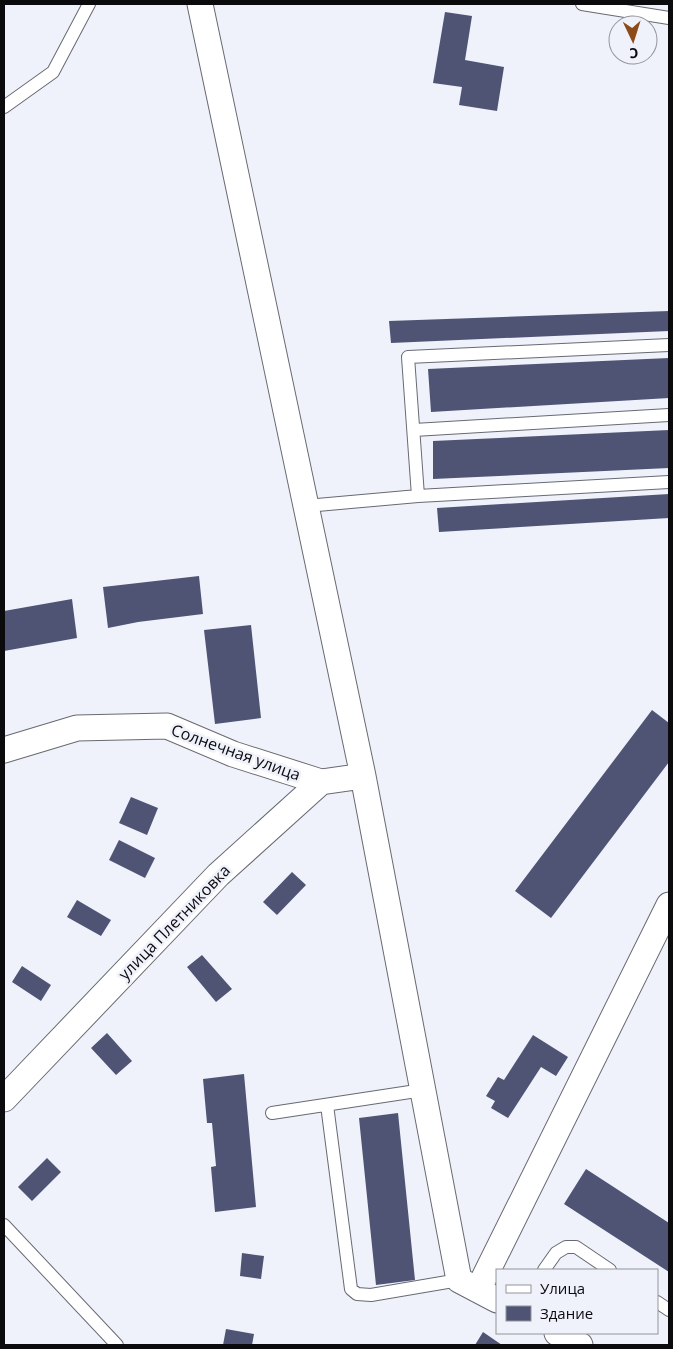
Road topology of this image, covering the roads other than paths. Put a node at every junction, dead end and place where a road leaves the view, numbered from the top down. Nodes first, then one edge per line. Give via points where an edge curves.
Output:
1 (89, 4) edge
2 (200, 4) edge
3 (582, 4) edge
4 (669, 18) edge
5 (4, 107) edge
6 (669, 345) edge
7 (669, 415) edge
8 (414, 430) junction
9 (669, 482) edge
10 (418, 496) junction
11 (306, 506) junction
12 (4, 750) edge
13 (363, 776) junction
14 (321, 782) junction
15 (669, 905) edge
16 (422, 1090) junction
17 (4, 1099) edge
18 (326, 1105) junction
19 (272, 1113) dead end
20 (4, 1225) edge
21 (545, 1269) edge
22 (609, 1269) edge
23 (478, 1290) edge
24 (658, 1303) edge
25 (669, 1310) edge
26 (559, 1334) edge
27 (117, 1345) edge
28 (580, 1345) edge

1 - 5 lane via 53,72
2 - 11 street
3 - 4 lane
6 - 8 lane via 408,357
7 - 8 lane
8 - 10 lane
9 - 10 lane
10 - 11 lane
11 - 13 street
12 - 14 street, Солнечная улица via 77,728 167,726 233,754
13 - 14 street
13 - 16 street
14 - 17 street, улица Плетниковка via 218,874
15 - 23 street
16 - 18 lane
16 - 23 street
18 - 19 lane
18 - 23 lane via 351,1289 357,1294 371,1295
20 - 27 lane
21 - 22 lane via 556,1253 566,1247 576,1247
24 - 25 lane
26 - 28 street

